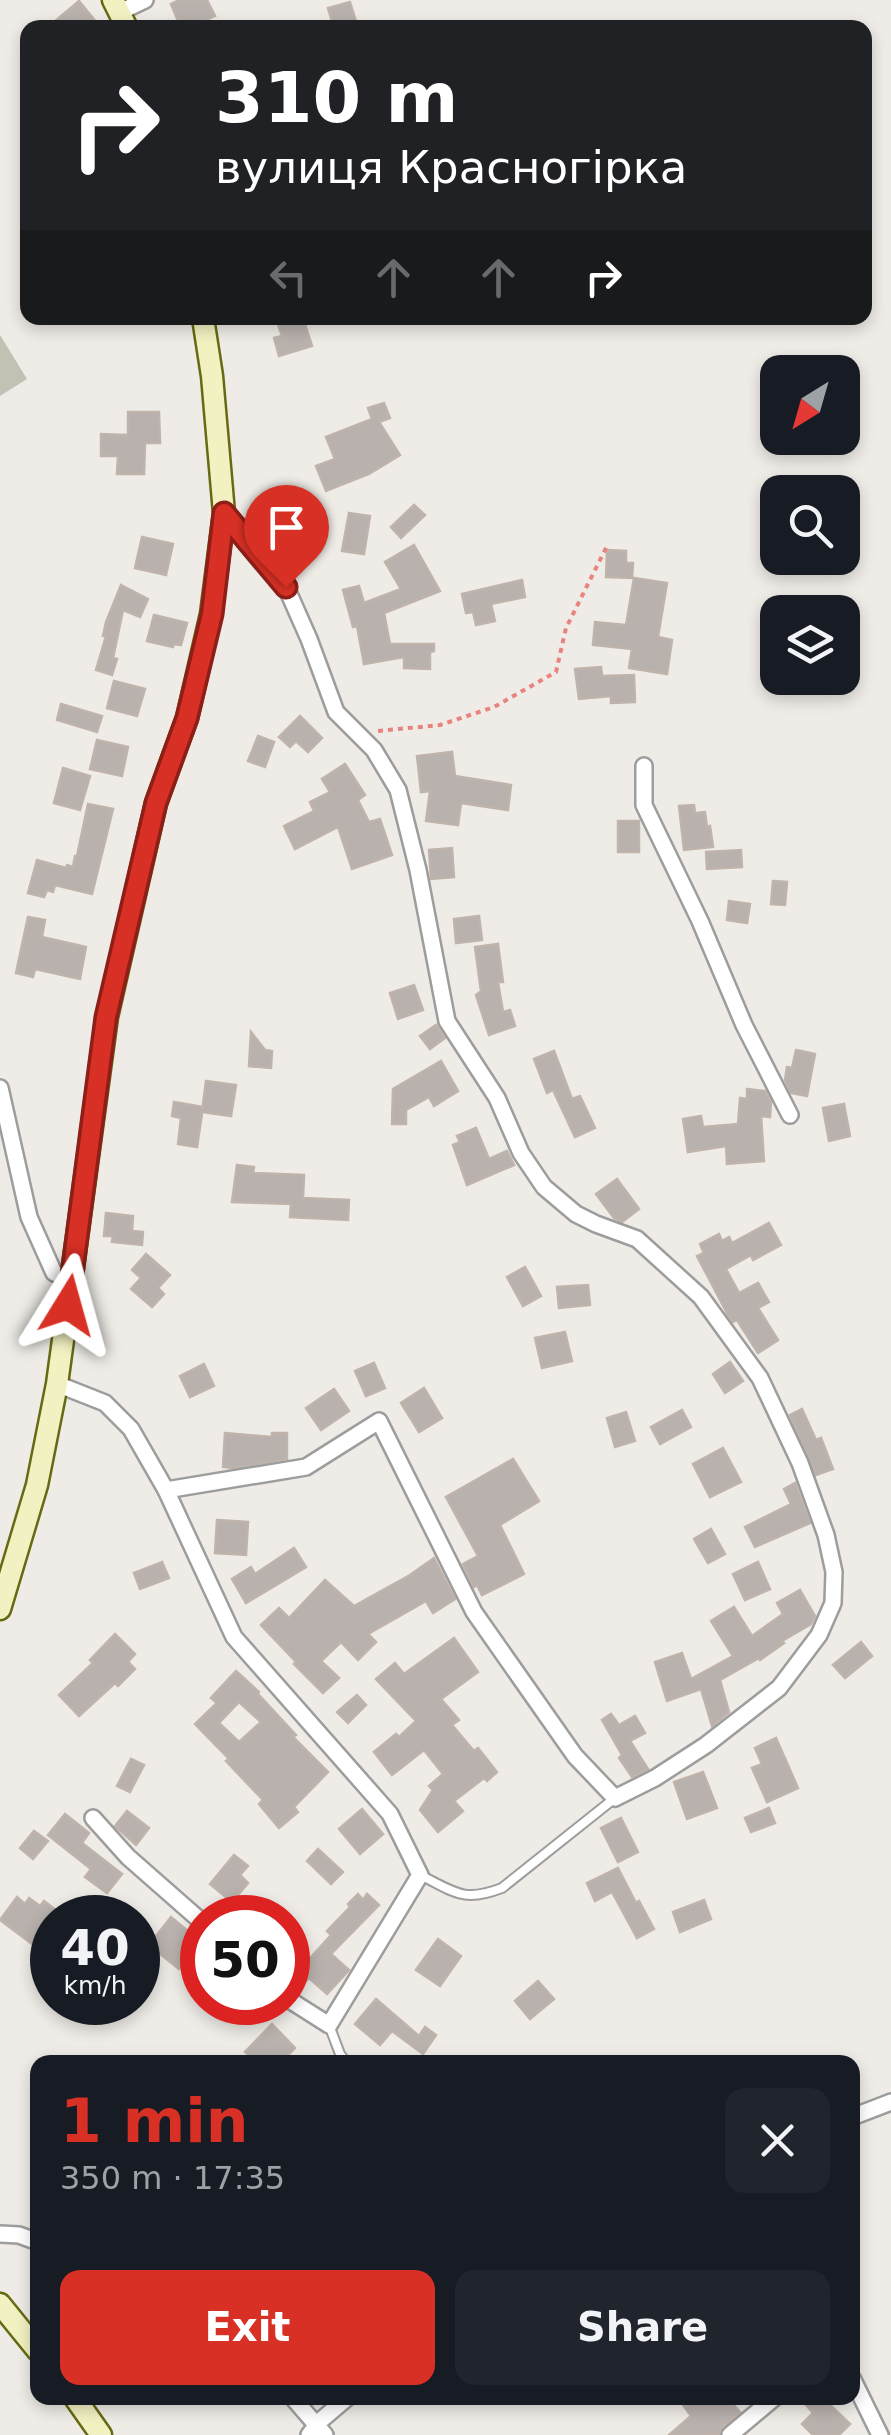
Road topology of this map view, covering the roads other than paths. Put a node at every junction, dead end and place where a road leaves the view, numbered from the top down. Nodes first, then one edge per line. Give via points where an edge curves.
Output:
1 (145, 0) edge
2 (120, 13) edge
3 (204, 325) edge
4 (224, 513) junction
5 (644, 766) dead end
6 (0, 1088) edge
7 (790, 1114) dead end
8 (71, 1279) junction
9 (57, 1384) junction
10 (166, 1490) junction
11 (0, 1609) edge
12 (615, 1798) junction
13 (92, 1818) dead end
14 (420, 1875) junction
15 (180, 1903) edge
16 (310, 2013) edge
17 (329, 2025) junction
18 (341, 2055) edge
19 (891, 2102) edge
20 (860, 2114) edge
21 (0, 2234) edge
22 (30, 2239) edge
23 (0, 2304) edge
24 (30, 2341) edge
25 (860, 2394) edge
26 (81, 2405) edge
27 (298, 2405) edge
28 (341, 2405) edge
29 (766, 2405) edge
30 (891, 2416) edge
31 (317, 2432) edge
32 (100, 2435) edge
33 (730, 2435) edge
34 (881, 2435) edge

1 - 2 street
3 - 4 main road
4 - 8 main road via 212,614 187,718 156,803 106,1017
4 - 12 street via 286,587 336,712 374,750 398,790 447,1021 497,1098 522,1152 544,1187 576,1214 637,1239 701,1297 760,1378 826,1535 834,1572 828,1618 779,1688 706,1745
5 - 7 street via 644,805
6 - 8 street via 29,1216 54,1273
8 - 9 main road
9 - 10 street via 105,1403 131,1429
9 - 11 main road via 37,1485
10 - 12 street via 306,1468 378,1421 474,1612 575,1756
10 - 14 street via 234,1637 390,1814
12 - 14 lane via 502,1888 480,1897 462,1896
13 - 15 street
14 - 17 street
16 - 17 street
17 - 18 lane
19 - 20 street
21 - 22 street
23 - 24 main road
25 - 34 street
26 - 32 main road
27 - 31 street
28 - 31 street
29 - 33 street
30 - 34 street

